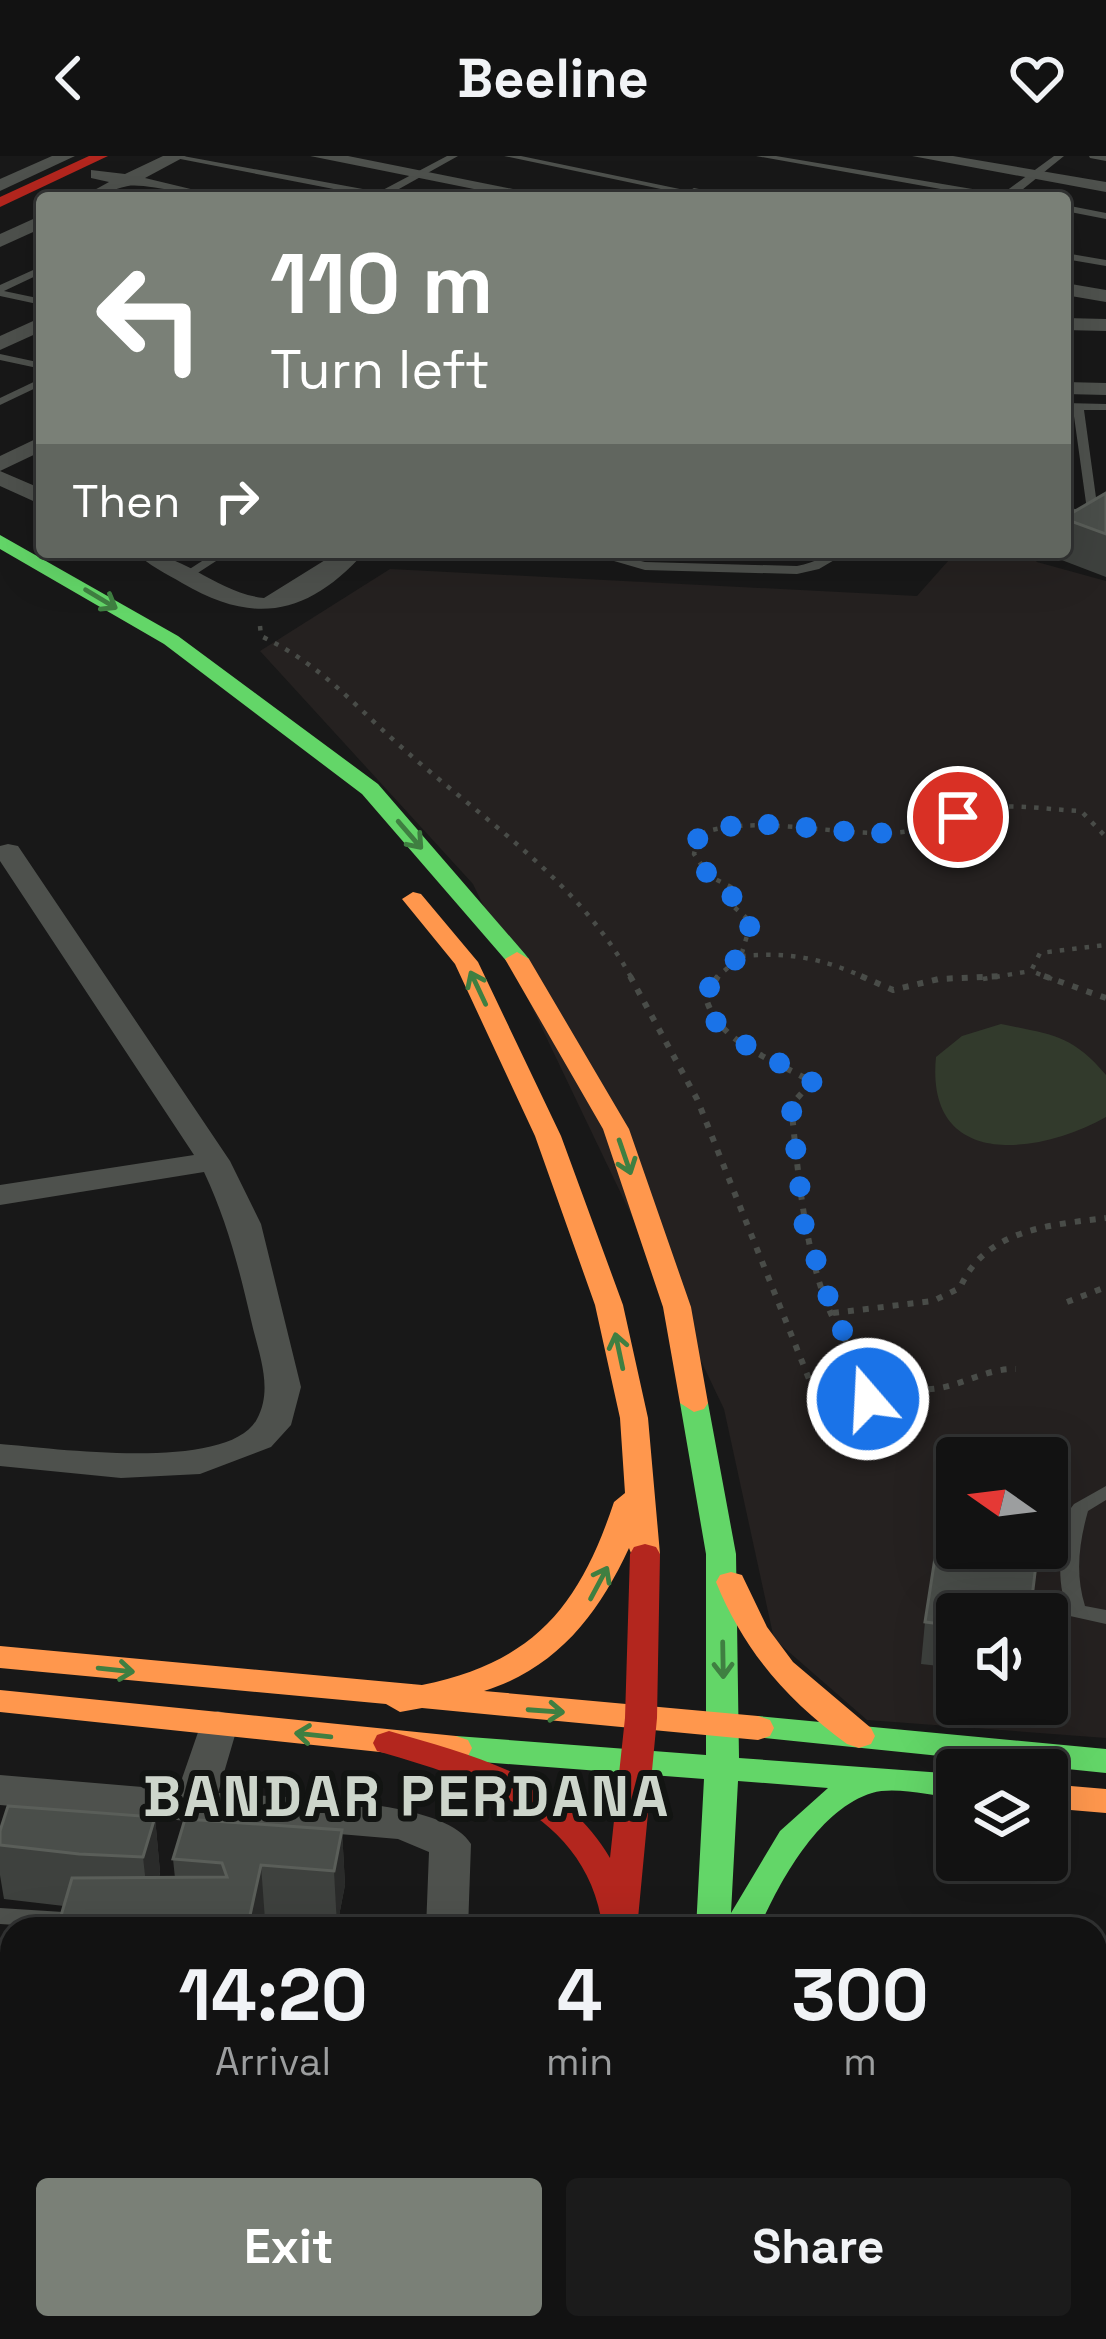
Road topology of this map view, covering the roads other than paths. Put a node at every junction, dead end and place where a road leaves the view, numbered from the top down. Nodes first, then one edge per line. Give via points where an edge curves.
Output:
1 (66, 156) edge
2 (319, 156) edge
3 (454, 156) edge
4 (508, 156) edge
5 (760, 156) edge
6 (921, 156) edge
7 (1060, 156) edge
8 (1094, 156) edge
9 (175, 157) edge
10 (1106, 158) edge
11 (132, 168) edge
12 (419, 174) junction
13 (10, 175) edge
14 (1034, 175) junction
15 (96, 176) edge
16 (0, 186) edge
17 (1106, 187) edge
18 (36, 192) edge
19 (37, 192) edge
20 (61, 192) edge
21 (182, 192) edge
22 (356, 192) edge
23 (385, 192) edge
24 (516, 192) edge
25 (675, 192) edge
26 (970, 192) edge
27 (1013, 192) edge
28 (0, 202) edge
29 (36, 203) edge
30 (1071, 209) edge
31 (1106, 215) edge
32 (0, 220) edge
33 (36, 223) edge
34 (0, 241) edge
35 (1071, 257) edge
36 (1106, 263) edge
37 (36, 272) edge
38 (1071, 290) edge
39 (0, 291) edge
40 (1106, 296) edge
41 (36, 300) edge
42 (1071, 324) edge
43 (36, 325) edge
44 (1106, 326) edge
45 (0, 344) edge
46 (0, 357) edge
47 (36, 365) edge
48 (36, 384) edge
49 (1106, 389) edge
50 (1071, 399) edge
51 (1071, 400) edge
52 (0, 402) edge
53 (1106, 407) edge
54 (1071, 408) edge
55 (36, 445) edge
56 (0, 465) edge
57 (0, 478) edge
58 (36, 495) edge
59 (1099, 516) edge
60 (0, 541) edge
61 (158, 558) edge
62 (214, 558) edge
63 (344, 558) edge
64 (613, 558) edge
65 (831, 558) edge
66 (0, 567) edge
67 (189, 574) junction
68 (114, 640) dead end
69 (8, 861) edge
70 (396, 878) dead end
71 (214, 1161) junction
72 (0, 1195) edge
73 (634, 1418) junction
74 (0, 1455) edge
75 (1106, 1492) edge
76 (721, 1554) junction
77 (1106, 1618) edge
78 (0, 1658) edge
79 (0, 1701) edge
80 (400, 1701) junction
81 (641, 1718) junction
82 (724, 1724) junction
83 (218, 1725) junction
84 (859, 1736) junction
85 (389, 1743) junction
86 (1106, 1761) edge
87 (639, 1762) junction
88 (722, 1766) junction
89 (872, 1778) junction
90 (936, 1784) edge
91 (0, 1790) edge
92 (1068, 1798) edge
93 (1106, 1802) edge
94 (191, 1816) junction
95 (447, 1917) edge
96 (616, 1917) edge
97 (620, 1917) edge
98 (714, 1917) edge
99 (746, 1917) edge

1 - 13 street
2 - 12 street
3 - 12 lane
4 - 25 lane
5 - 26 lane
6 - 14 street
7 - 14 lane
8 - 10 lane
9 - 11 street
9 - 22 lane
11 - 15 main road
11 - 21 street
12 - 23 lane
12 - 24 street
13 - 16 street
14 - 17 street
14 - 27 lane
15 - 19 main road
15 - 20 main road
18 - 28 main road
29 - 32 main road
30 - 31 lane
33 - 34 street
35 - 36 lane
37 - 39 lane
38 - 40 street
39 - 41 lane
42 - 44 street
43 - 45 street
46 - 47 lane
48 - 52 lane
49 - 50 street
51 - 53 lane
54 - 59 lane
55 - 56 street
57 - 58 street
60 -> 76 main road via 171,640 370,789 513,952 616,1129 676,1306
61 - 67 street
62 - 67 lane
63 - 67 street via 280,602 240,601
64 - 65 lane via 797,570
66 - 68 main road
69 - 71 street
73 -> 70 main road via 609,1305 548,1136 466,962
71 - 72 street
71 - 74 street via 244,1224 284,1387 273,1425 230,1454 165,1467
80 -> 73 main road via 515,1672 581,1616 626,1518
73 - 81 main road via 645,1550
75 - 77 lane via 1080,1508 1072,1528 1071,1597 1077,1611
76 -> 82 main road
76 - 84 main road via 748,1632 792,1691
78 -> 80 main road
79 - 83 main road
80 -> 81 main road
81 - 82 main road
81 - 87 main road
82 - 84 main road
82 - 88 main road
85 -> 83 main road
83 - 94 street
84 - 86 main road
85 - 87 main road
85 - 96 main road via 492,1772 549,1801 606,1873
87 - 88 main road
87 - 97 main road
88 - 89 main road
88 - 98 main road
89 - 90 main road
89 - 99 main road via 832,1794 760,1875
91 - 94 street
92 - 93 main road
94 - 95 street via 404,1824 450,1844

